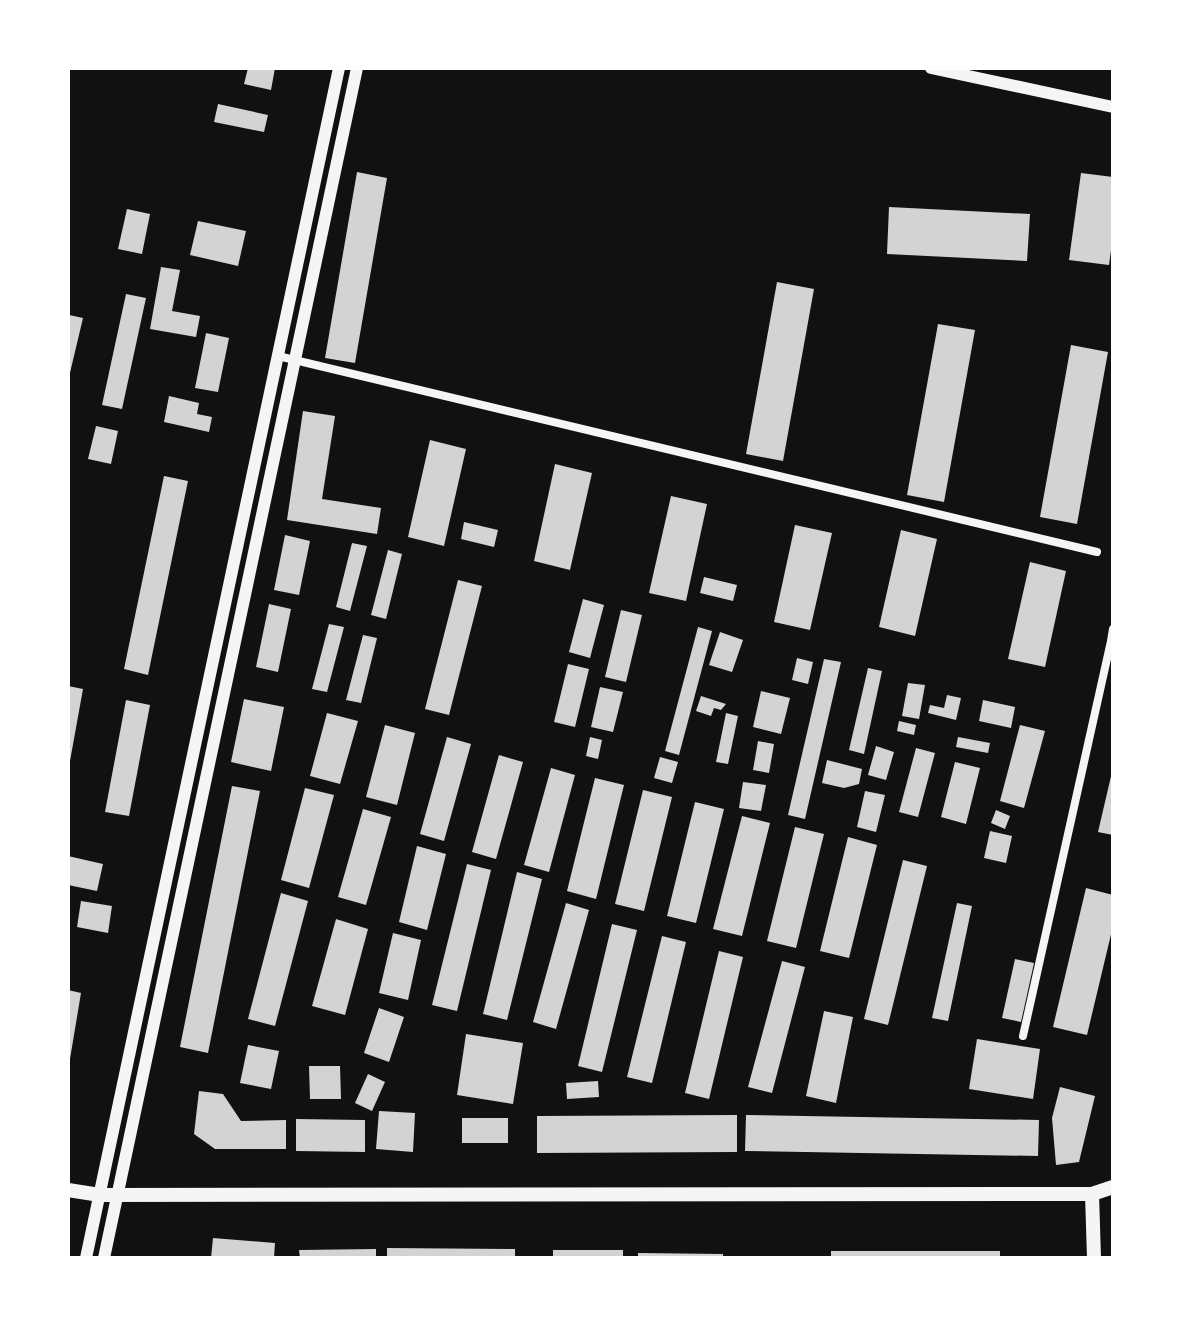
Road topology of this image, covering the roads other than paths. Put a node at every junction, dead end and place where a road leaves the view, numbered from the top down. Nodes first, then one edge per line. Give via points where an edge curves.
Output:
1 (339, 68) edge
2 (357, 68) edge
3 (931, 68) edge
4 (1113, 107) edge
5 (278, 356) junction
6 (294, 360) junction
7 (1097, 552) dead end
8 (1113, 629) edge
9 (1112, 641) edge
10 (1023, 1036) dead end
11 (1113, 1187) edge
12 (68, 1190) edge
13 (1092, 1194) junction
14 (1113, 1194) edge
15 (100, 1195) junction
16 (117, 1195) junction
17 (86, 1258) edge
18 (104, 1258) edge
19 (1094, 1258) edge

1 - 5 street
2 - 6 street
3 - 4 street
5 - 6 street
5 - 15 street
6 - 7 street
6 - 16 street
8 - 9 street
9 - 10 street
11 - 13 main road
11 - 14 main road
12 - 15 main road
13 - 16 main road
13 - 19 main road
15 - 16 main road
15 - 17 street
16 - 18 street

